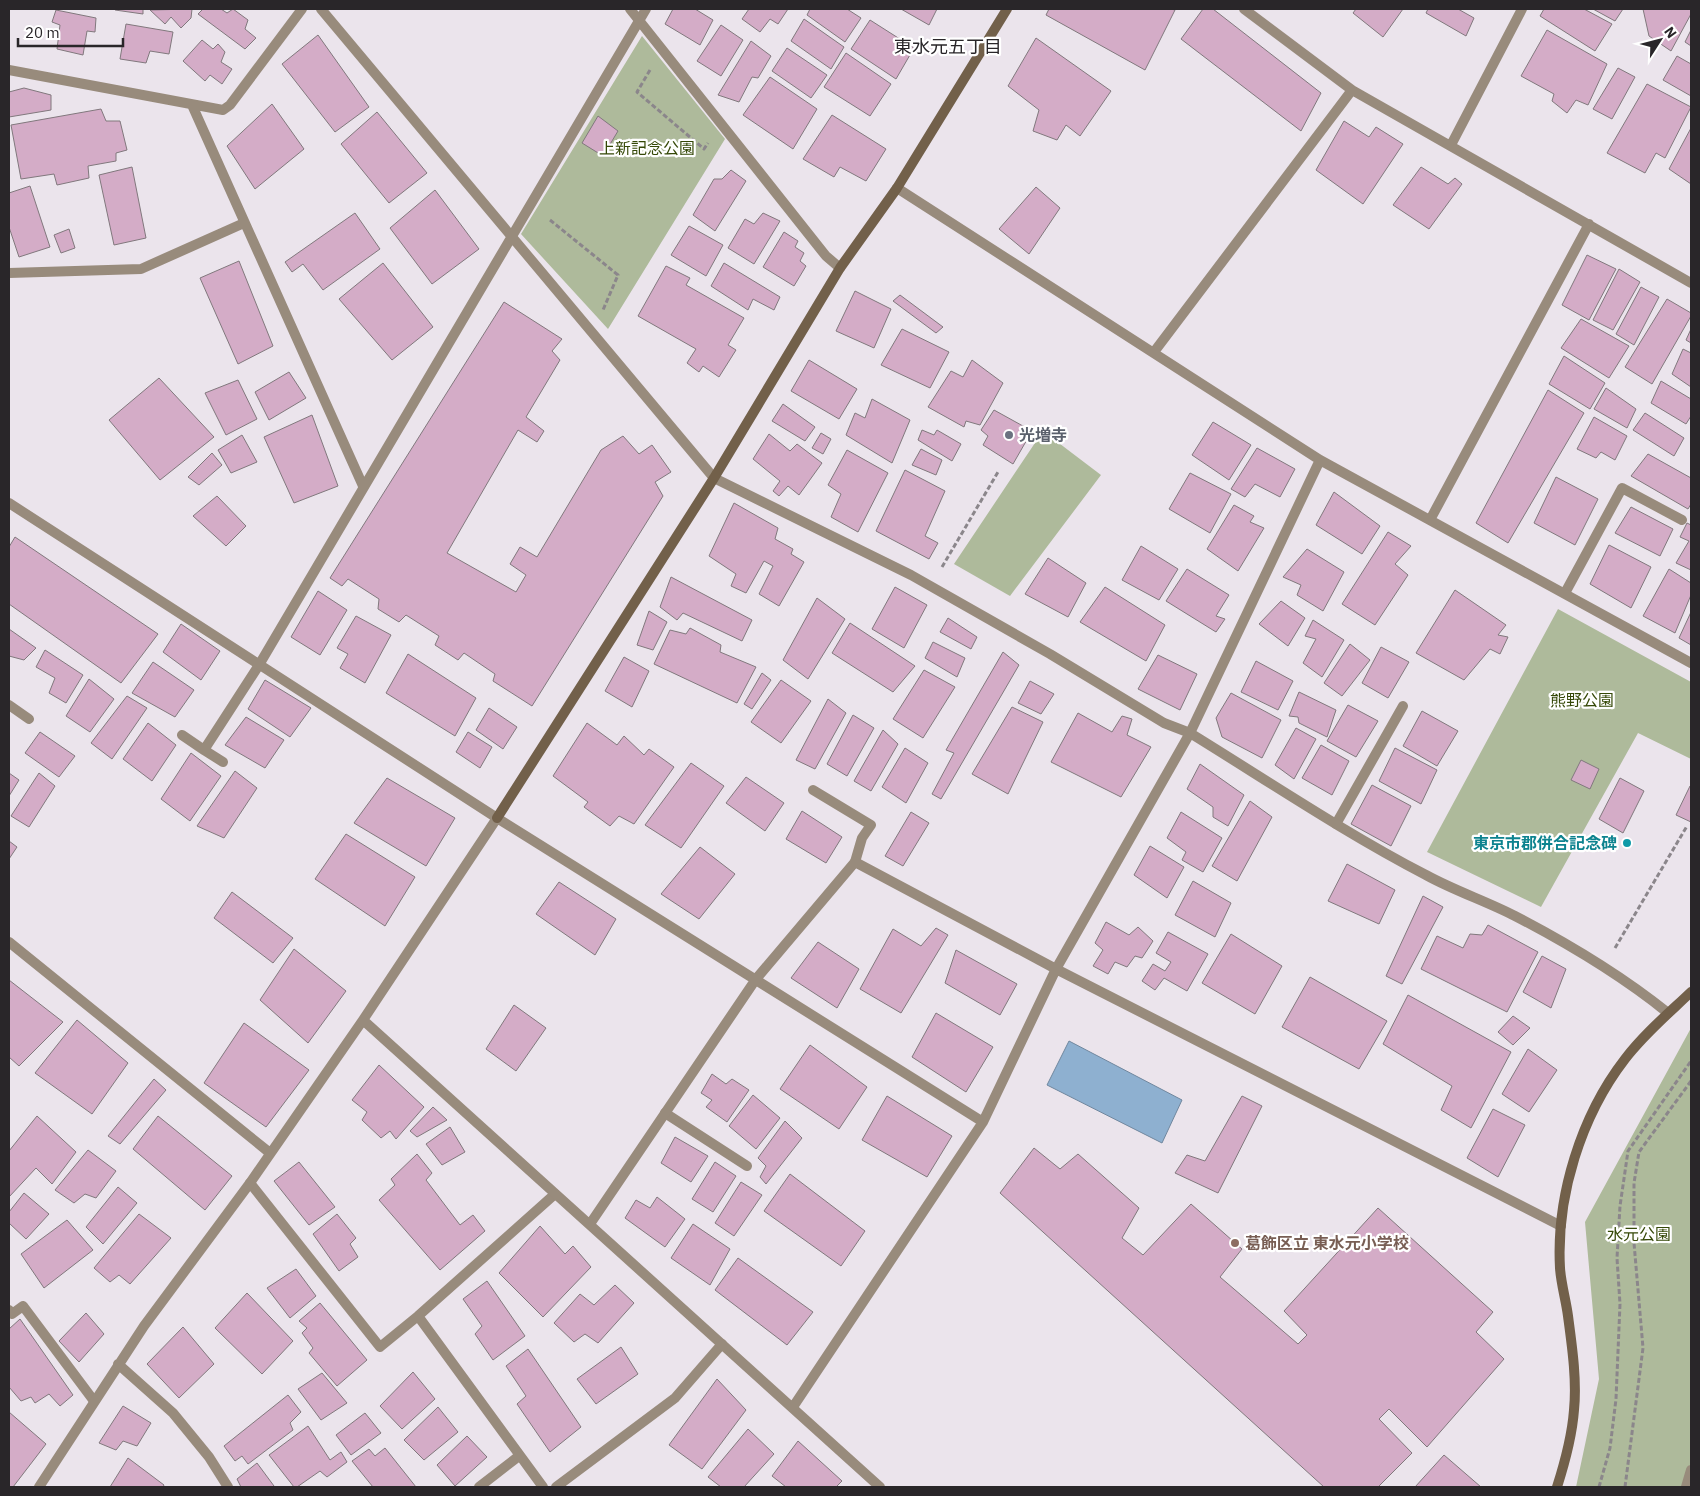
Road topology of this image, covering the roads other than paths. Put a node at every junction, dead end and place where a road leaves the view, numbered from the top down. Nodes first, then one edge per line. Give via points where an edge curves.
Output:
1 (302, 9) edge
2 (321, 9) edge
3 (630, 9) edge
4 (646, 9) edge
5 (1007, 9) edge
6 (1244, 9) edge
7 (1522, 9) edge
8 (639, 20) junction
9 (9, 70) edge
10 (1352, 90) junction
11 (192, 105) junction
12 (1451, 145) junction
13 (897, 188) junction
14 (244, 223) junction
15 (1589, 224) junction
16 (512, 237) junction
17 (840, 268) junction
18 (9, 273) edge
19 (1691, 283) edge
20 (1154, 352) junction
21 (1320, 460) junction
22 (714, 478) junction
23 (363, 486) junction
24 (9, 503) edge
25 (1430, 520) junction
26 (1682, 520) dead end
27 (1564, 593) junction
28 (1691, 663) edge
29 (259, 665) junction
30 (9, 705) edge
31 (1403, 706) dead end
32 (30, 719) dead end
33 (1190, 733) junction
34 (182, 735) dead end
35 (204, 750) junction
36 (223, 762) dead end
37 (813, 790) dead end
38 (498, 818) junction
39 (1336, 824) junction
40 (856, 862) junction
41 (9, 942) edge
42 (1056, 969) junction
43 (756, 979) junction
44 (1691, 992) edge
45 (1668, 1013) junction
46 (363, 1020) junction
47 (665, 1113) junction
48 (983, 1122) junction
49 (270, 1153) junction
50 (747, 1166) dead end
51 (250, 1183) junction
52 (555, 1194) junction
53 (590, 1224) junction
54 (1561, 1226) junction
55 (9, 1310) edge
56 (418, 1316) junction
57 (722, 1344) junction
58 (118, 1364) junction
59 (94, 1401) junction
60 (792, 1407) junction
61 (519, 1456) junction
62 (1691, 1470) edge
63 (39, 1487) edge
64 (228, 1487) edge
65 (479, 1487) edge
66 (543, 1487) edge
67 (556, 1487) edge
68 (880, 1487) edge
69 (1557, 1487) edge
70 (1686, 1487) edge

1 - 11 street via 230,105 223,110
2 - 16 street
3 - 8 street
4 - 8 street
5 - 13 street
6 - 10 street
7 - 12 street
8 - 16 street
8 - 17 street via 826,256
9 - 11 street
10 - 12 street
10 - 20 street
11 - 14 street
12 - 15 street
13 - 17 street
13 - 20 street
14 - 18 street via 141,269
14 - 23 street
15 - 19 street
15 - 25 street
16 - 22 street
16 - 23 street
17 - 22 street
20 - 21 street
21 - 25 street
21 - 33 street
22 - 33 street via 930,586 1164,722
22 - 38 street
23 - 29 street
24 - 29 street
25 - 27 street
26 - 27 street via 1622,488
27 - 28 street
29 - 35 street
29 - 38 street
30 - 32 street
31 - 39 street
33 - 39 street
33 - 42 street
34 - 35 street
35 - 36 street
37 - 40 street via 871,825 862,838
38 - 43 street
38 - 46 street
39 - 45 street via 1427,876 1514,916 1604,968
40 - 42 street
40 - 43 street
41 - 49 street
42 - 48 street
42 - 54 street
43 - 47 street
43 - 48 street
44 - 45 street
45 - 54 street via 1624,1060 1594,1108 1576,1157
46 - 49 street
46 - 52 street
47 - 50 street
47 - 53 street
48 - 60 street
49 - 51 street
51 - 56 street via 380,1346
51 - 58 street
52 - 53 street
52 - 56 street
53 - 57 street
54 - 69 street via 1560,1268 1568,1316 1575,1409 1568,1453
55 - 59 street via 12,1314 23,1306
56 - 61 street
57 - 60 street
57 - 67 street via 675,1398
58 - 59 street
58 - 64 street via 173,1414 209,1457
59 - 63 street
60 - 68 street
61 - 65 street
61 - 66 street
62 - 70 street

